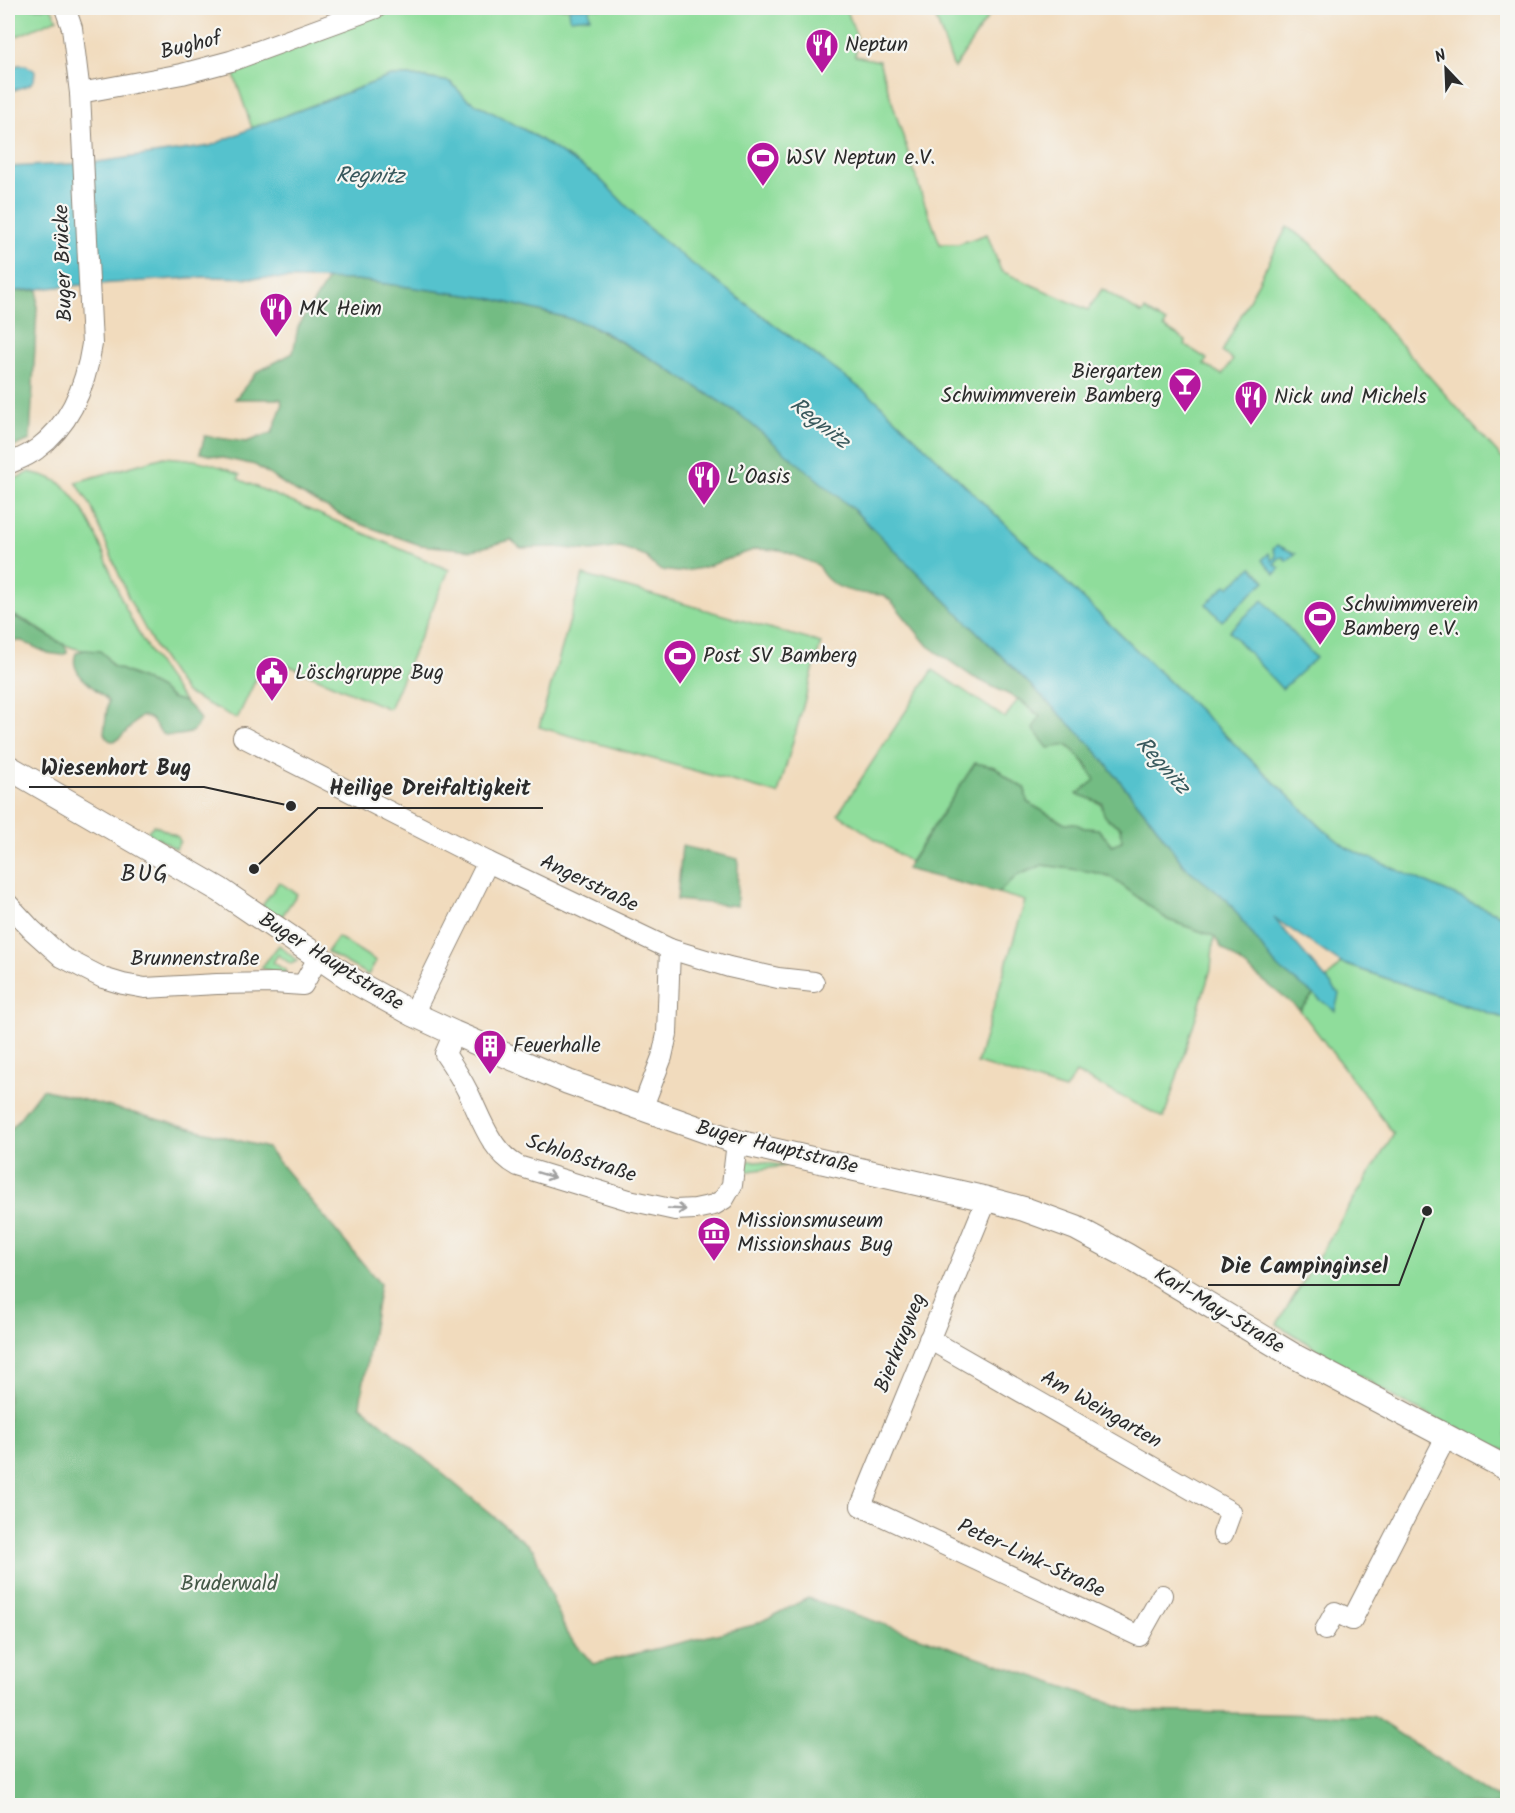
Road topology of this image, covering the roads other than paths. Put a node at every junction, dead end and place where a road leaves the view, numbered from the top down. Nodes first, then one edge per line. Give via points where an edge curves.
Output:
1 (65, 8) edge
2 (376, 8) edge
3 (80, 93) junction
4 (8, 464) edge
5 (243, 737) dead end
6 (8, 767) edge
7 (488, 862) junction
8 (8, 904) edge
9 (670, 949) junction
10 (318, 958) junction
11 (814, 982) dead end
12 (413, 1014) junction
13 (454, 1033) junction
14 (642, 1109) junction
15 (737, 1142) junction
16 (987, 1199) junction
17 (929, 1339) junction
18 (1446, 1437) junction
19 (1508, 1469) edge
20 (861, 1506) joint
21 (1223, 1533) dead end
22 (1162, 1595) dead end
23 (1325, 1630) dead end

1 - 3 street, Buger Brücke via 72,28
2 - 3 street, Bughof via 231,61
3 - 4 street, Buger Brücke via 92,344 88,366 76,402 54,433 36,450
5 - 7 street, Angerstraße
6 - 10 street, Buger Hauptstraße via 220,890
7 - 9 street, Angerstraße
7 - 12 street
8 - 10 street, Brunnenstraße via 63,957 103,978 145,988 273,983 303,986
9 - 11 street, Angerstraße via 729,967
9 - 14 street via 667,1034
10 - 12 street, Buger Hauptstraße
12 - 13 street, Buger Hauptstraße
13 - 14 street, Buger Hauptstraße
13 -> 15 street, Schloßstraße via 445,1054 496,1148 518,1166 629,1200 675,1210 695,1209 724,1199 732,1185
14 - 15 street, Buger Hauptstraße
15 - 16 street, Buger Hauptstraße
16 - 17 street, Bierkrugweg
16 - 18 street, Karl-May-Straße via 1076,1228 1287,1351
17 - 20 street, Bierkrugweg
17 - 21 street, Am Weingarten via 1231,1512
18 - 19 street, Karl-May-Straße
18 - 23 street via 1352,1620 1335,1612
20 - 22 street, Peter-Link-Straße via 1139,1636

